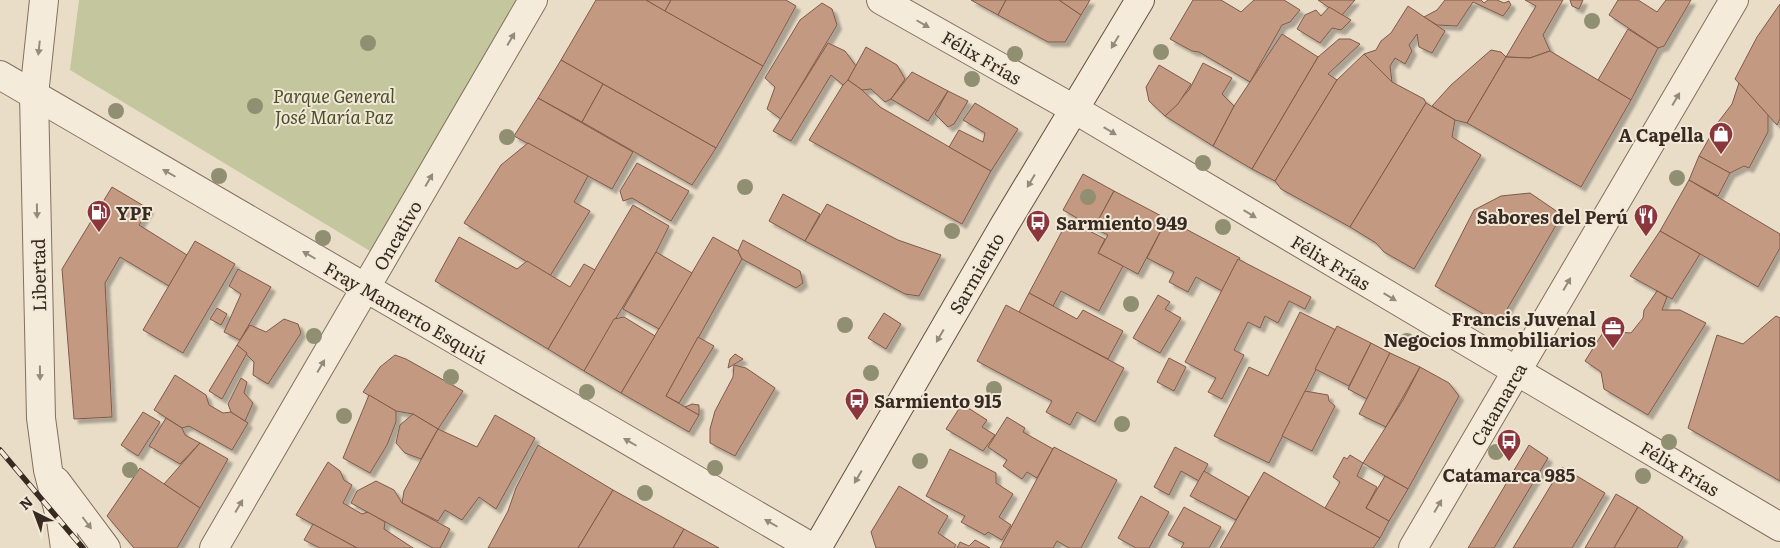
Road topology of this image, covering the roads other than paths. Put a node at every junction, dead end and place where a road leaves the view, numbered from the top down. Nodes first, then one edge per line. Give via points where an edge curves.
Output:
1 (44, 0) edge
2 (533, 0) edge
3 (881, 0) edge
4 (1140, 0) edge
5 (1734, 0) edge
6 (0, 76) edge
7 (34, 95) junction
8 (1074, 109) junction
9 (366, 288) junction
10 (1516, 372) junction
11 (48, 470) junction
12 (1780, 528) edge
13 (65, 548) edge
14 (106, 548) edge
15 (214, 548) edge
16 (813, 548) edge
17 (817, 548) edge
18 (1413, 548) edge

1 -> 7 street, Libertad
9 -> 2 street, Oncativo
3 -> 8 street, Félix Frías
4 -> 8 street, Sarmiento
10 -> 5 street, Catamarca
6 - 7 street, Fray Mamerto Esquiú
9 -> 7 street, Fray Mamerto Esquiú
7 -> 11 street, Libertad via 41,418
8 -> 10 street, Félix Frías
8 -> 17 street, Sarmiento
15 -> 9 street, Oncativo
16 -> 9 street, Fray Mamerto Esquiú
10 - 12 street, Félix Frías
18 -> 10 street, Catamarca
11 - 13 street, Libertad
11 -> 14 street

